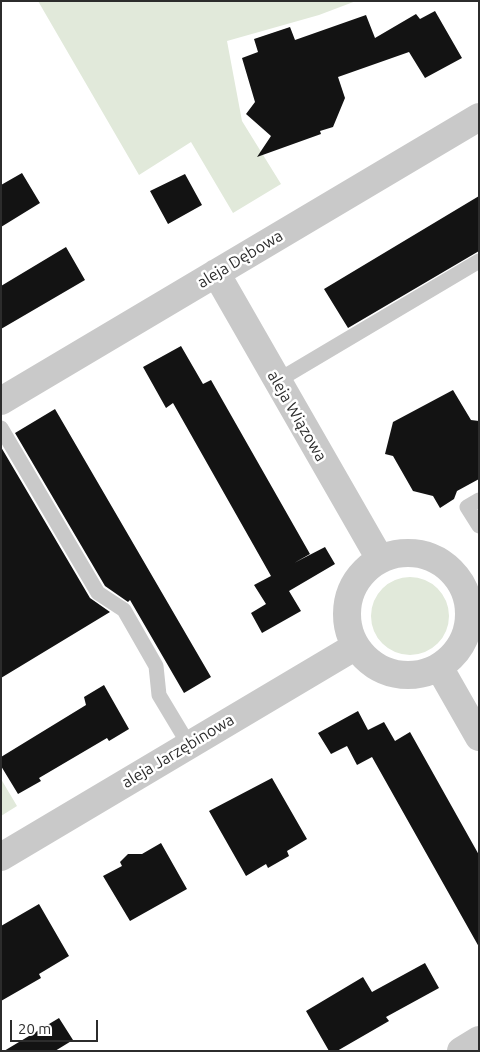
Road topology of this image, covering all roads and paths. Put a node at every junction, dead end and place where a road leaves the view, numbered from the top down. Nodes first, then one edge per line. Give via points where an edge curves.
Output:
1 (479, 117) edge
2 (479, 261) edge
3 (216, 273) junction
4 (277, 381) junction
5 (1, 401) edge
6 (1, 428) edge
7 (479, 500) edge
8 (479, 526) edge
9 (380, 559) junction
10 (471, 581) edge
11 (356, 646) junction
12 (439, 667) junction
13 (479, 736) edge
14 (189, 745) junction
15 (1, 857) edge
16 (479, 1040) edge
17 (461, 1051) edge

1 - 3 street, aleja Dębowa
2 - 4 lane
3 - 4 street, aleja Wiązowa
3 - 5 street, aleja Dębowa
4 - 9 street, aleja Wiązowa
6 - 14 lane via 98,593 124,610 156,666 159,695
7 - 8 lane via 467,507
9 - 10 street via 390,554 414,552 432,557
9 - 11 street via 352,586 347,604 347,623
10 - 12 street via 468,598 470,618 465,637 454,655
11 - 12 street via 374,666 390,673 406,676 424,674
11 - 14 street, aleja Jarzębinowa
12 - 13 street
14 - 15 street, aleja Jarzębinowa
16 - 17 street

